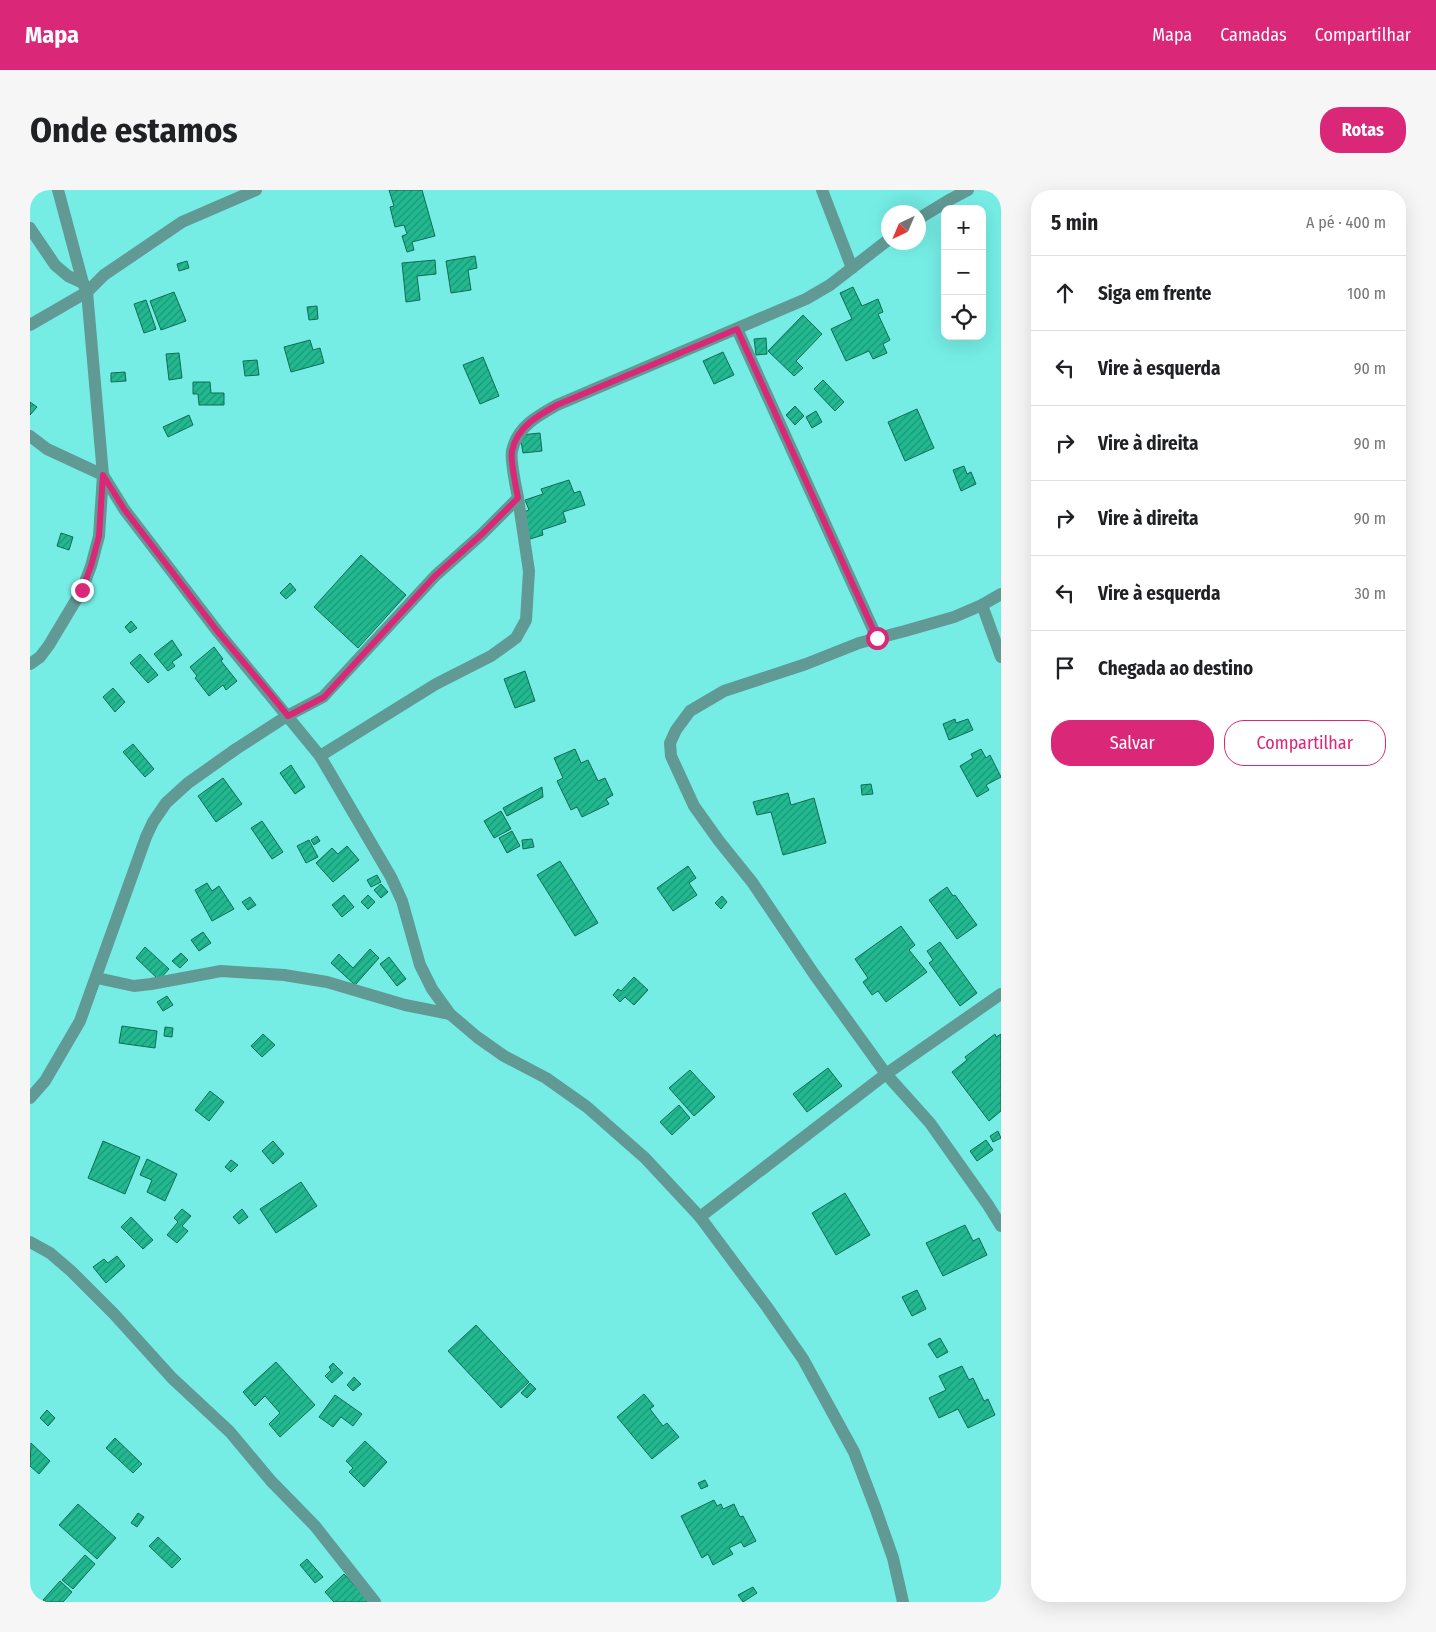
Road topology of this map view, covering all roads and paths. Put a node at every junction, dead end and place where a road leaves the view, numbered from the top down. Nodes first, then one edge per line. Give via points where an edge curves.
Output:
1 (58, 190) edge
2 (256, 190) edge
3 (822, 190) edge
4 (968, 190) edge
5 (926, 215) edge
6 (30, 228) edge
7 (881, 245) edge
8 (852, 268) junction
9 (85, 287) junction
10 (30, 325) edge
11 (737, 329) junction
12 (30, 436) edge
13 (103, 475) junction
14 (518, 498) junction
15 (1001, 594) edge
16 (982, 605) junction
17 (877, 638) junction
18 (1001, 657) edge
19 (30, 664) edge
20 (288, 716) junction
21 (320, 756) junction
22 (97, 978) junction
23 (1001, 994) edge
24 (450, 1014) junction
25 (886, 1074) junction
26 (30, 1098) edge
27 (700, 1217) junction
28 (1001, 1226) edge
29 (30, 1242) edge
30 (376, 1602) edge
31 (903, 1602) edge

1 - 9 street
2 - 9 street via 182,222
3 - 8 street
4 - 5 street
6 - 9 street via 55,265
7 - 8 street
8 - 11 street via 806,299
9 - 10 street
9 - 13 street
11 - 14 street via 557,405 531,420 519,432 511,452
11 - 17 street
12 - 13 street via 47,449
13 - 19 street via 99,536 82,590 50,645
13 - 20 street via 124,509 218,632
14 - 20 street via 435,576 324,697
14 - 21 street via 528,571 526,620 516,638 491,656 436,684
15 - 16 street
16 - 17 street
16 - 18 street
17 - 25 street via 724,691 690,711 676,730 670,749 694,806 752,882
20 - 21 street
20 - 22 street via 188,783 166,802 146,837
21 - 24 street via 391,877 402,901 420,965
22 - 24 street via 134,986 220,971 284,975 327,982 405,1005
22 - 26 street via 80,1021 45,1081
23 - 25 street
24 - 27 street via 504,1056 546,1078 587,1107 645,1158
25 - 27 street
25 - 28 street via 930,1123
27 - 31 street via 803,1359 854,1452 893,1558
29 - 30 street via 50,1253 71,1271 172,1378 230,1432 271,1481 316,1526

